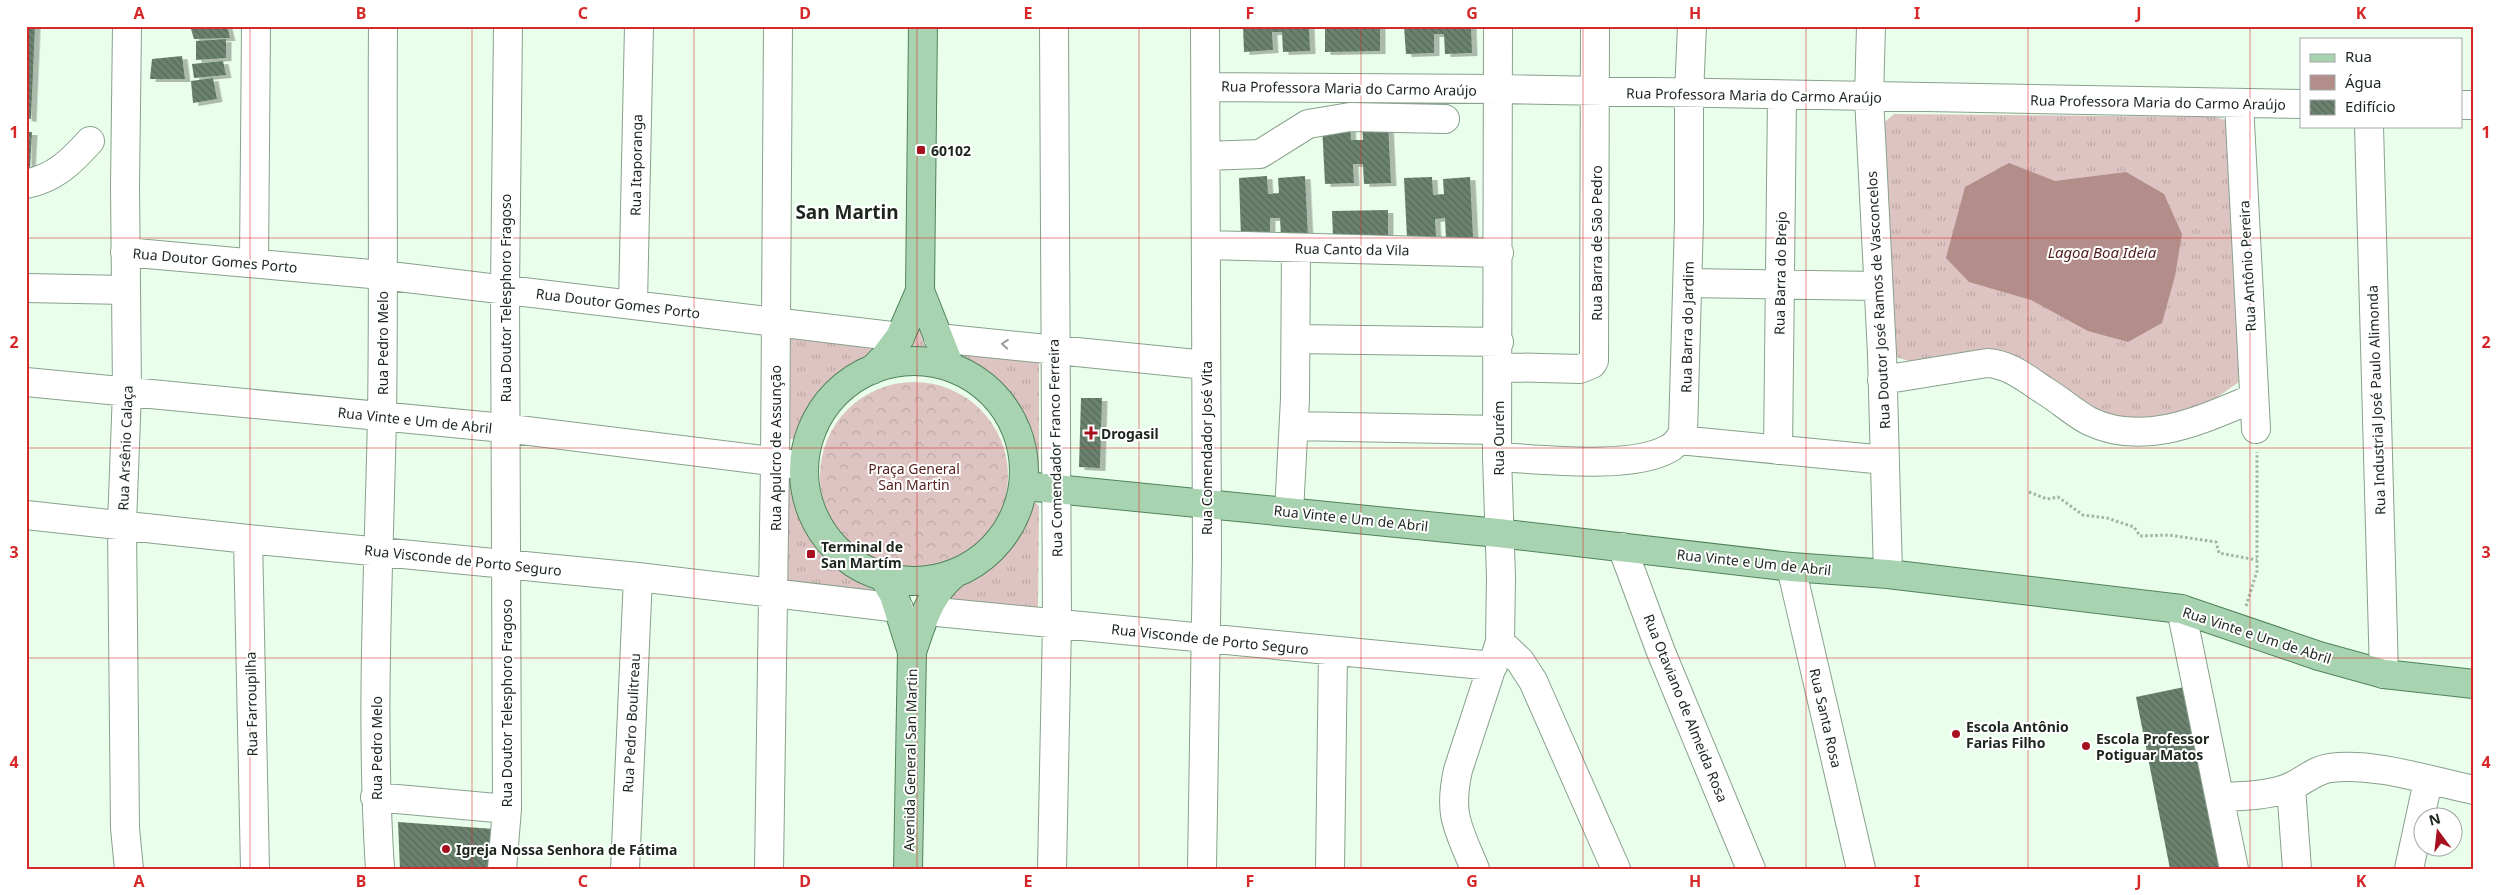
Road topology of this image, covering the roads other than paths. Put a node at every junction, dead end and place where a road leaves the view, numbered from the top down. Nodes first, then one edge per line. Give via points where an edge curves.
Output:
1 (128, 26) edge
2 (256, 26) edge
3 (383, 26) edge
4 (508, 26) edge
5 (639, 26) edge
6 (778, 26) edge
7 (923, 26) edge
8 (1054, 26) edge
9 (1205, 26) edge
10 (1498, 26) edge
11 (1595, 26) edge
12 (1692, 26) edge
13 (1871, 26) edge
14 (1206, 86) junction
15 (1499, 89) junction
16 (1596, 93) junction
17 (1689, 94) junction
18 (1782, 96) junction
19 (1869, 97) junction
20 (2239, 103) junction
21 (2300, 104) edge
22 (1445, 119) dead end
23 (2369, 128) edge
24 (90, 141) dead end
25 (1206, 156) junction
26 (26, 184) edge
27 (1206, 245) junction
28 (1296, 248) junction
29 (125, 252) junction
30 (1498, 253) junction
31 (254, 263) junction
32 (382, 275) junction
33 (1688, 283) junction
34 (1780, 286) junction
35 (1878, 286) junction
36 (26, 288) edge
37 (504, 289) junction
38 (126, 290) junction
39 (920, 291) junction
40 (633, 303) junction
41 (775, 322) junction
42 (900, 337) junction
43 (938, 338) junction
44 (1296, 339) junction
45 (1054, 349) junction
46 (1499, 355) junction
47 (1206, 365) junction
48 (950, 367) junction
49 (872, 370) junction
50 (1882, 380) junction
51 (26, 382) edge
52 (127, 392) junction
53 (2254, 398) junction
54 (382, 416) junction
55 (1294, 426) junction
56 (504, 428) junction
57 (2256, 428) road end
58 (1497, 430) junction
59 (1679, 440) junction
60 (1778, 450) junction
61 (1497, 457) junction
62 (1885, 460) junction
63 (775, 462) junction
64 (804, 465) junction
65 (1025, 486) junction
66 (1057, 488) junction
67 (1206, 504) junction
68 (1290, 512) junction
69 (26, 515) edge
70 (122, 524) junction
71 (1498, 532) junction
72 (248, 539) junction
73 (1622, 547) junction
74 (376, 551) junction
75 (506, 564) junction
76 (1791, 567) junction
77 (954, 574) junction
78 (1888, 574) junction
79 (638, 577) junction
80 (884, 578) junction
81 (774, 593) junction
82 (899, 608) junction
83 (2181, 609) junction
84 (926, 611) junction
85 (1057, 624) junction
86 (1206, 638) junction
87 (1333, 651) junction
88 (912, 652) junction
89 (1496, 654) junction
90 (2384, 674) junction
91 (2474, 684) edge
92 (2428, 781) junction
93 (2291, 787) junction
94 (2474, 790) edge
95 (375, 797) junction
96 (2220, 797) junction
97 (506, 809) junction
98 (129, 869) edge
99 (255, 869) edge
100 (380, 869) edge
101 (502, 869) edge
102 (624, 869) edge
103 (769, 869) edge
104 (908, 869) edge
105 (1052, 869) edge
106 (1202, 869) edge
107 (1330, 869) edge
108 (1475, 869) edge
109 (1616, 869) edge
110 (1751, 869) edge
111 (1861, 869) edge
112 (2234, 869) edge
113 (2297, 869) edge
114 (2409, 869) edge

1 - 29 street, Rua Arsênio Calaça
2 - 31 street
3 - 32 street, Rua Pedro Melo
4 - 37 street, Rua Doutor Telesphoro Fragoso
5 - 40 street, Rua Itaporanga
6 - 41 street, Rua Apulcro de Assunção
7 - 39 main road
8 - 45 street, Rua Comendador Franco Ferreira
9 - 14 street, Rua Comendador José Vita
10 - 15 street, Rua Ourém
11 - 16 street, Rua Barra de São Pedro
12 - 17 street, Rua Barra do Jardim
13 - 19 street, Rua Doutor José Ramos de Vasconcelos
14 - 15 street, Rua Professora Maria do Carmo Araújo
14 - 25 street, Rua Comendador José Vita
15 - 16 street, Rua Professora Maria do Carmo Araújo
15 - 30 street, Rua Ourém
16 - 17 street, Rua Professora Maria do Carmo Araújo
16 - 46 street, Rua Barra de São Pedro via 1594,360 1580,370
17 - 18 street, Rua Professora Maria do Carmo Araújo
17 - 33 street, Rua Barra do Jardim
18 - 19 street, Rua Professora Maria do Carmo Araújo
18 - 34 street, Rua Barra do Brejo
19 - 20 street, Rua Professora Maria do Carmo Araújo
19 - 35 street, Rua Doutor José Ramos de Vasconcelos
20 - 21 street, Rua Professora Maria do Carmo Araújo
20 - 53 street, Rua Antônio Pereira
22 - 25 street via 1350,117 1308,124 1260,154
23 - 90 street, Rua Industrial José Paulo Alimonda
24 - 26 street via 57,173 42,181
25 - 27 street, Rua Comendador José Vita
27 - 28 street, Rua Canto da Vila
27 - 47 street, Rua Comendador José Vita
28 - 30 street, Rua Canto da Vila
28 - 44 street
29 - 31 street, Rua Doutor Gomes Porto
29 - 38 street, Rua Arsênio Calaça
30 - 46 street, Rua Ourém
31 - 32 street, Rua Doutor Gomes Porto
32 - 37 street, Rua Doutor Gomes Porto
32 - 54 street, Rua Pedro Melo
33 - 34 street
33 - 59 street, Rua Barra do Jardim via 1685,420
34 - 35 street
34 - 60 street, Rua Barra do Brejo
35 - 50 street, Rua Doutor José Ramos de Vasconcelos
36 - 38 street
37 - 40 street, Rua Doutor Gomes Porto
37 - 56 street, Rua Doutor Telesphoro Fragoso
38 - 52 street, Rua Arsênio Calaça
39 - 42 main road
39 - 43 main road
40 - 41 street, Rua Doutor Gomes Porto
41 - 42 street, Rua Doutor Gomes Porto
41 - 63 street, Rua Apulcro de Assunção
42 - 49 main road
45 -> 43 street
43 - 48 main road
44 - 46 street
44 - 55 street
45 - 47 street
45 - 66 street, Rua Comendador Franco Ferreira
46 - 58 street, Rua Ourém
47 - 67 street, Rua Comendador José Vita
48 - 49 main road via 910,361
48 - 65 main road via 993,393 1009,413 1020,436
49 - 64 main road via 850,382 817,418 808,441
50 - 53 street, Rua Doutor José Ramos de Vasconcelos via 1993,363 2015,372 2088,420 2130,431 2169,430
50 - 62 street, Rua Doutor José Ramos de Vasconcelos
51 - 52 street, Rua Vinte e Um de Abril
52 - 54 street, Rua Vinte e Um de Abril
52 - 70 street, Rua Arsênio Calaça
53 - 57 street, Rua Antônio Pereira
54 - 56 street, Rua Vinte e Um de Abril
54 - 74 street, Rua Pedro Melo
55 - 58 street
55 - 68 street
56 - 63 street, Rua Vinte e Um de Abril
56 - 75 street, Rua Doutor Telesphoro Fragoso
58 - 61 street, Rua Ourém
59 - 60 street
59 - 61 street via 1659,454 1638,459
60 - 62 street
61 - 71 street, Rua Ourém
62 - 78 street, Rua Doutor José Ramos de Vasconcelos
63 - 64 street, Rua Vinte e Um de Abril
63 - 81 street, Rua Apulcro de Assunção
64 - 80 main road via 805,490 811,514 824,536 847,559
65 - 66 main road, Rua Vinte e Um de Abril
65 - 77 main road via 1018,511 1006,533 989,553
66 - 67 main road, Rua Vinte e Um de Abril
66 - 85 street, Rua Comendador Franco Ferreira
67 - 68 main road, Rua Vinte e Um de Abril
67 - 86 street, Rua Comendador José Vita
68 - 71 main road, Rua Vinte e Um de Abril
69 - 70 street, Rua Visconde de Porto Seguro
70 - 72 street, Rua Visconde de Porto Seguro
70 - 98 street, Rua Arsênio Calaça via 125,828
71 - 73 main road, Rua Vinte e Um de Abril
71 - 89 street, Rua Ourém via 1502,577
72 - 74 street, Rua Visconde de Porto Seguro
72 - 99 street, Rua Farroupilha
73 - 76 main road, Rua Vinte e Um de Abril
73 - 110 street, Rua Otaviano de Almeida Rosa via 1661,652
74 - 75 street, Rua Visconde de Porto Seguro
74 - 95 street, Rua Pedro Melo
75 - 79 street, Rua Visconde de Porto Seguro
75 - 97 street, Rua Doutor Telesphoro Fragoso
76 - 78 main road, Rua Vinte e Um de Abril
76 - 111 street, Rua Santa Rosa
77 - 80 main road via 919,582
77 - 84 main road, Avenida General San Martin via 938,589
78 - 83 main road, Rua Vinte e Um de Abril
79 - 81 street, Rua Visconde de Porto Seguro
79 - 102 street, Rua Pedro Boulitreau
80 - 82 main road, Avenida General San Martin
81 - 82 street, Rua Visconde de Porto Seguro
81 - 103 street, Rua Apulcro de Assunção
82 - 88 main road, Avenida General San Martin
83 - 90 main road, Rua Vinte e Um de Abril via 2319,656
83 - 96 street
84 - 85 street, Rua Visconde de Porto Seguro
84 - 88 main road, Avenida General San Martin
85 - 86 street, Rua Visconde de Porto Seguro
85 - 105 street, Rua Comendador Franco Ferreira
86 - 87 street, Rua Visconde de Porto Seguro
86 - 106 street, Rua Comendador José Vita
87 - 89 street, Rua Visconde de Porto Seguro
87 - 107 street
88 - 104 main road, Avenida General San Martin
89 - 108 street, Rua Ourém via 1453,791 1453,809
89 - 109 street via 1520,661 1534,681
90 - 91 main road, Rua Vinte e Um de Abril
92 - 93 street via 2371,769 2343,767 2317,771
92 - 94 street
92 - 114 street
93 - 96 street via 2266,794
93 - 113 street
95 - 97 street
95 - 100 street, Rua Pedro Melo
96 - 112 street
97 - 101 street, Rua Doutor Telesphoro Fragoso

